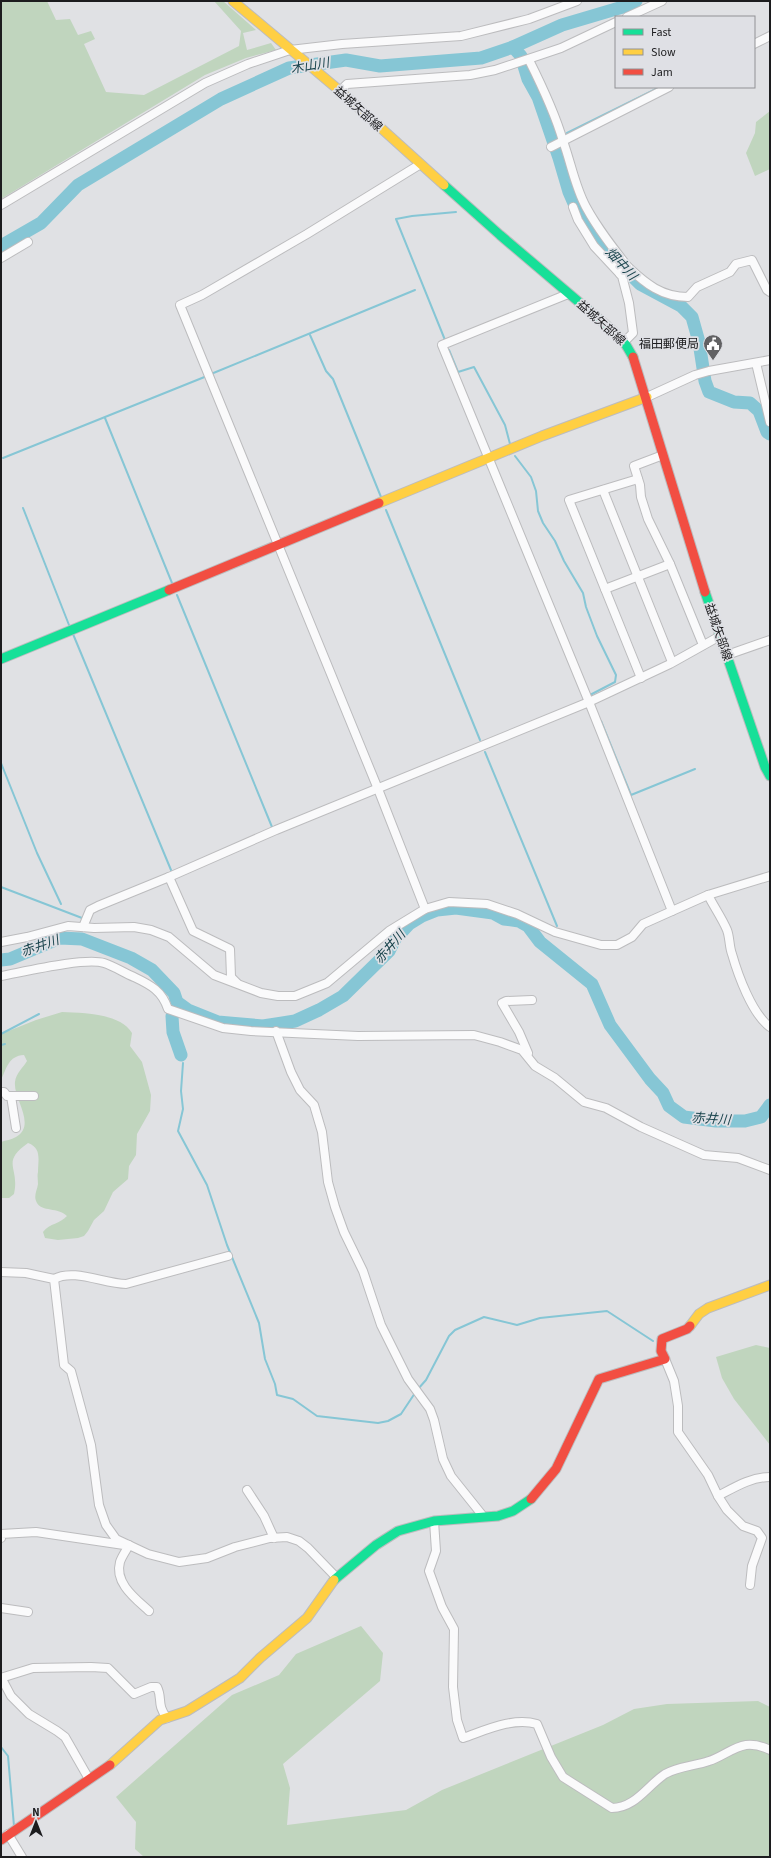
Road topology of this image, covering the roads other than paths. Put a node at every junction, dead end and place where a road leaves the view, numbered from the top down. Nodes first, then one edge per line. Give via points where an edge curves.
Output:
1 (233, 1) edge
2 (577, 1) edge
3 (662, 1) edge
4 (629, 16) edge
5 (615, 22) edge
6 (770, 36) edge
7 (755, 44) edge
8 (290, 50) junction
9 (524, 61) junction
10 (667, 88) edge
11 (340, 91) junction
12 (561, 141) junction
13 (551, 147) dead end
14 (419, 165) junction
15 (1, 205) edge
16 (573, 207) dead end
17 (28, 242) dead end
18 (1, 258) edge
19 (624, 270) junction
20 (770, 292) edge
21 (568, 294) junction
22 (624, 342) junction
23 (770, 360) edge
24 (756, 362) junction
25 (647, 398) junction
26 (770, 422) edge
27 (663, 455) junction
28 (489, 458) junction
29 (638, 479) junction
30 (602, 490) junction
31 (278, 544) junction
32 (670, 564) junction
33 (637, 576) junction
34 (605, 589) junction
35 (720, 636) junction
36 (770, 640) edge
37 (703, 645) junction
38 (727, 655) junction
39 (1, 659) edge
40 (672, 662) junction
41 (641, 678) junction
42 (589, 702) junction
43 (770, 776) edge
44 (378, 789) junction
45 (770, 876) edge
46 (169, 877) junction
47 (708, 895) junction
48 (425, 909) junction
49 (672, 911) junction
50 (83, 927) junction
51 (1, 942) edge
52 (1, 976) edge
53 (241, 986) junction
54 (532, 1000) dead end
55 (770, 1027) edge
56 (276, 1031) junction
57 (530, 1058) junction
58 (1, 1092) edge
59 (11, 1096) junction
60 (34, 1096) dead end
61 (16, 1128) dead end
62 (770, 1170) edge
63 (228, 1256) dead end
64 (1, 1272) edge
65 (54, 1279) junction
66 (770, 1285) edge
67 (665, 1359) junction
68 (770, 1477) edge
69 (247, 1490) dead end
70 (718, 1496) junction
71 (483, 1516) junction
72 (434, 1521) junction
73 (1, 1538) edge
74 (274, 1538) junction
75 (129, 1546) junction
76 (336, 1578) junction
77 (750, 1585) dead end
78 (1, 1608) edge
79 (149, 1611) dead end
80 (28, 1612) dead end
81 (1, 1678) edge
82 (167, 1718) junction
83 (770, 1750) edge
84 (89, 1779) junction
85 (5, 1837) edge
86 (22, 1857) edge

1 - 8 street, 益城矢部線
2 - 8 street via 529,19 461,36
3 - 4 street
5 - 9 street via 561,48
6 - 7 street
8 - 11 street, 益城矢部線
8 - 15 street via 248,64 205,83
9 - 11 street via 470,75 347,84
9 - 12 street via 544,91
10 - 12 street
11 - 14 street, 益城矢部線
12 - 13 street
12 - 19 street via 585,206
14 - 21 street, 益城矢部線
14 - 31 street via 300,238 180,305
16 - 19 street via 594,246
17 - 18 street
19 - 20 street via 664,294 688,297 697,287 730,272 736,264 752,260
19 - 22 street via 633,333
21 - 22 street, 益城矢部線
21 - 28 street via 442,345
22 - 25 street, 益城矢部線 via 633,357
23 - 24 street
24 - 25 street via 709,370
24 - 26 street
25 - 27 street, 益城矢部線
25 - 28 street
27 - 29 street via 634,466
27 - 35 street, 益城矢部線 via 692,555
28 - 31 street
28 - 42 street
29 - 30 street
29 - 32 street via 648,519
30 - 33 street
30 - 34 street via 570,500
31 - 39 street
31 - 44 street
32 - 33 street
32 - 37 street
33 - 34 street
33 - 40 street
34 - 41 street
35 - 37 street
35 - 38 street, 益城矢部線
36 - 38 street
37 - 40 street
38 - 43 street, 益城矢部線
40 - 41 street
41 - 42 street
42 - 44 street
42 - 49 street
44 - 46 street
44 - 48 street
45 - 47 street
46 - 50 street via 90,910
46 - 53 street via 193,931 230,948 231,977
47 - 49 street
47 - 55 street via 726,928 731,953 750,1002 759,1017
48 - 49 street via 449,902 486,904 517,914 555,932 601,945 617,945 628,940 643,924
48 - 53 street via 389,931 338,976 318,988 295,996 278,996
50 - 51 street via 68,926
50 - 53 street via 134,927 170,936 214,975
52 - 56 street via 70,964 103,963 156,989 164,998 168,1009 223,1028
54 - 57 street via 502,1003
56 - 57 street via 358,1036 474,1036 522,1050
56 - 71 street via 300,1090 314,1105 322,1132 328,1182 344,1232 363,1271 381,1325 414,1390 430,1409 443,1459 451,1476
57 - 62 street via 535,1066 555,1078 584,1102 606,1108 640,1127 704,1155 738,1158
58 - 59 street
59 - 60 street
59 - 61 street
63 - 65 street via 126,1284 71,1275
64 - 65 street via 26,1273
65 - 75 street via 64,1365 71,1371 91,1445 99,1505 116,1539
66 - 67 street via 708,1308 699,1314 687,1329 662,1339 661,1351
67 - 70 street via 674,1381 678,1406 678,1432 708,1475
67 - 71 street via 599,1379 592,1389 556,1469 531,1500 513,1511 498,1516
68 - 70 street via 760,1477 741,1483
69 - 74 street via 264,1516
70 - 77 street via 727,1510 743,1526 757,1531 762,1538 752,1566
71 - 72 street
72 - 76 street via 398,1532 360,1556
72 - 83 street via 436,1551 429,1571 442,1607 454,1629 454,1687 457,1720 463,1738 504,1725 528,1722 537,1724 563,1777 612,1808 621,1808 632,1803 666,1774 680,1768 710,1761 746,1745 759,1745
73 - 75 street via 1,1534 36,1532
74 - 75 street via 235,1547 207,1558 179,1562
74 - 76 street via 287,1537 299,1541
75 - 79 street via 120,1561 121,1579 128,1591
76 - 82 street via 307,1618 240,1678 187,1712
78 - 80 street
81 - 82 street via 33,1668 108,1668 134,1694 156,1686 159,1691 160,1709
81 - 84 street via 11,1696 29,1714 64,1737
82 - 84 street via 160,1720 108,1768
84 - 85 street
85 - 86 street

